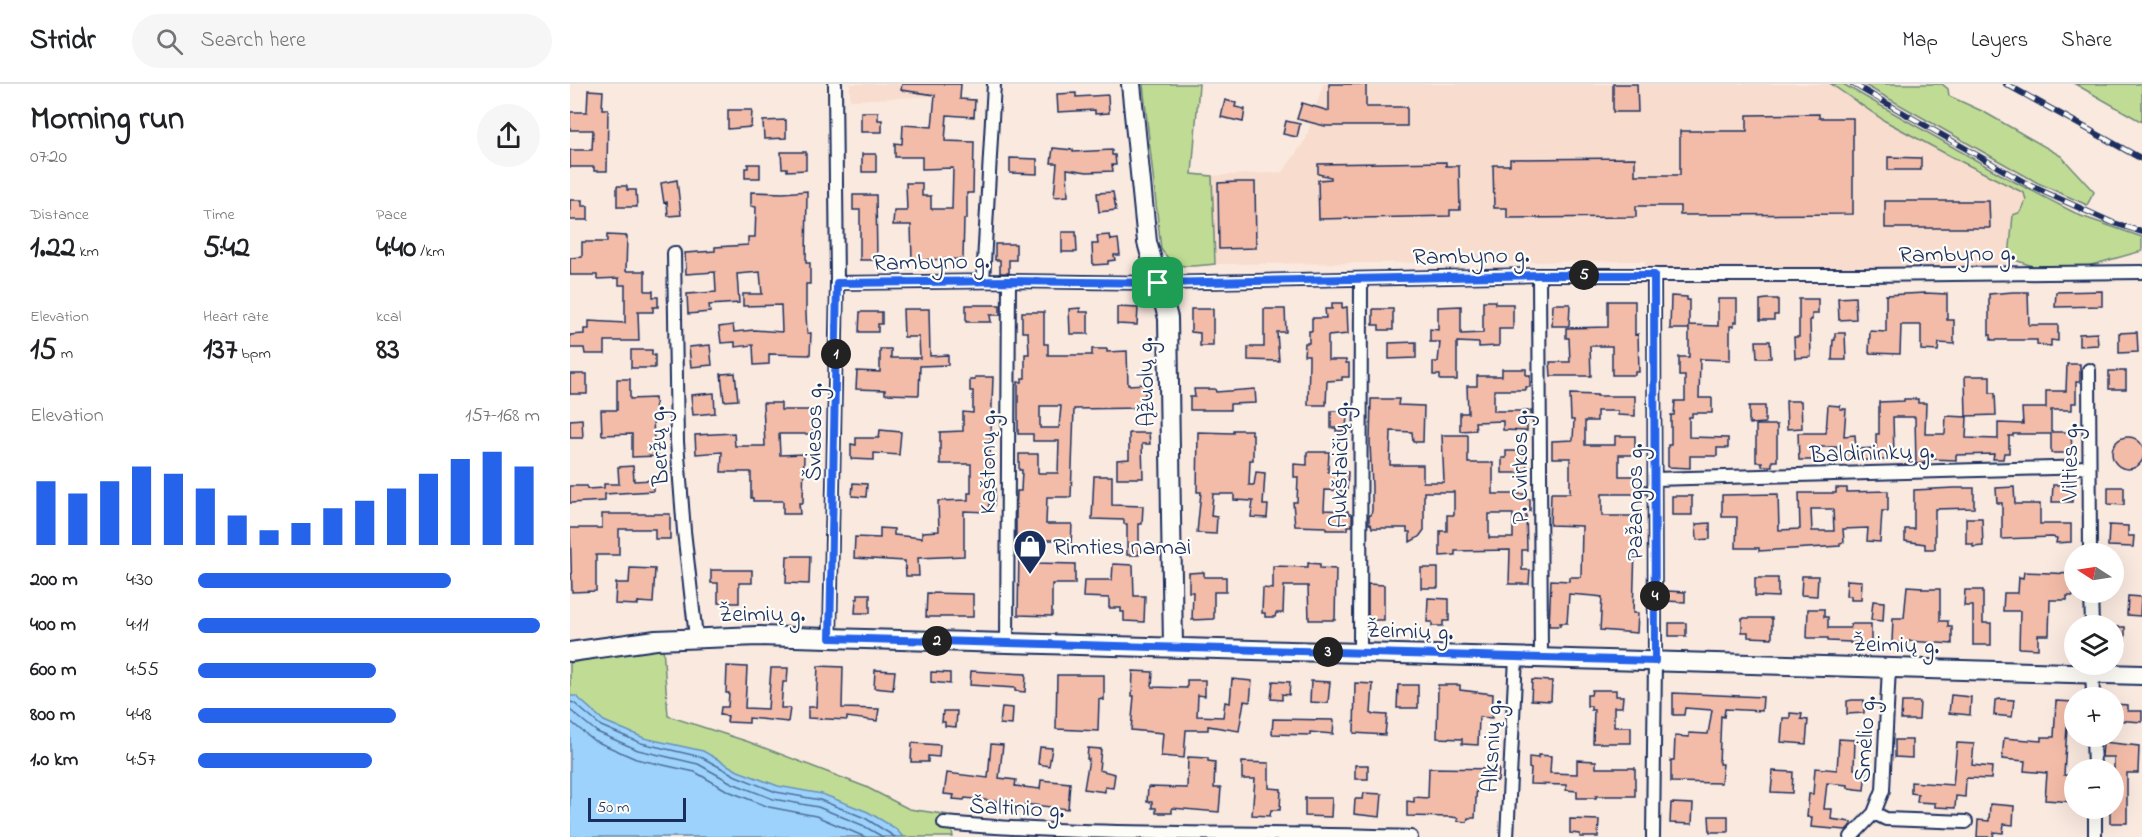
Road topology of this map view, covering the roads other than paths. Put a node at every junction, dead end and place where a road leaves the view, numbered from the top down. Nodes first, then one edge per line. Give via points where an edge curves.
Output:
1 (835, 84) edge
2 (994, 84) edge
3 (1131, 84) edge
4 (674, 253) dead end
5 (2142, 272) edge
6 (1539, 275) junction
7 (1654, 275) junction
8 (1361, 279) junction
9 (983, 281) junction
10 (1009, 281) junction
11 (837, 283) junction
12 (1158, 283) junction
13 (2090, 370) dead end
14 (2089, 467) junction
15 (1655, 479) junction
16 (2090, 543) edge
17 (696, 637) junction
18 (830, 638) junction
19 (1007, 643) junction
20 (1173, 647) junction
21 (570, 652) edge
22 (1360, 653) junction
23 (1516, 658) junction
24 (1541, 658) junction
25 (1655, 661) junction
26 (1889, 668) junction
27 (2064, 669) edge
28 (2124, 673) edge
29 (2142, 675) edge
30 (1874, 813) junction
31 (2095, 819) edge
32 (1966, 822) dead end
33 (944, 823) dead end
34 (1321, 835) edge
35 (1411, 837) edge
36 (1507, 837) edge
37 (1653, 837) edge
38 (1851, 837) edge
39 (2095, 837) edge

1 - 11 street, Šviesos g.
2 - 9 street
3 - 12 main road, Ąžuolų g. via 1147,242
4 - 17 street, Beržų g. via 677,442
5 - 7 street, Rambyno g.
6 - 7 street, Rambyno g.
6 - 8 street, Rambyno g.
6 - 24 street, P. Cvirkos g.
7 - 15 street, Pažangos g.
8 - 12 street, Rambyno g.
8 - 22 street, Aukštaičių g.
9 - 10 street, Rambyno g.
9 - 11 street, Rambyno g.
10 - 12 street, Rambyno g.
10 - 19 street, Kaštonų g.
11 - 18 street, Šviesos g.
12 - 20 main road, Ąžuolų g. via 1168,318
13 - 14 street, Vilties g.
14 - 15 street, Baldininkų g.
14 - 16 street, Vilties g.
15 - 25 street, Pažangos g.
17 - 18 main road, Žeimių g.
17 - 21 main road, Žeimių g.
18 - 19 main road, Žeimių g.
19 - 20 main road, Žeimių g.
20 - 22 main road, Žeimių g.
22 - 23 main road, Žeimių g.
23 - 24 main road, Žeimių g.
23 - 36 street, Alksnių g.
24 - 25 main road, Žeimių g.
25 - 26 main road, Žeimių g.
25 - 37 street, Pažangos g.
26 - 27 main road, Žeimių g.
26 - 30 street, Smėlio g. via 1883,790
28 - 29 main road, Žeimių g.
30 - 32 street via 1886,819
30 - 38 street, Smėlio g.
31 - 39 street
33 - 34 street, Šaltinio g. via 1108,832
34 - 35 street, Šaltinio g.

